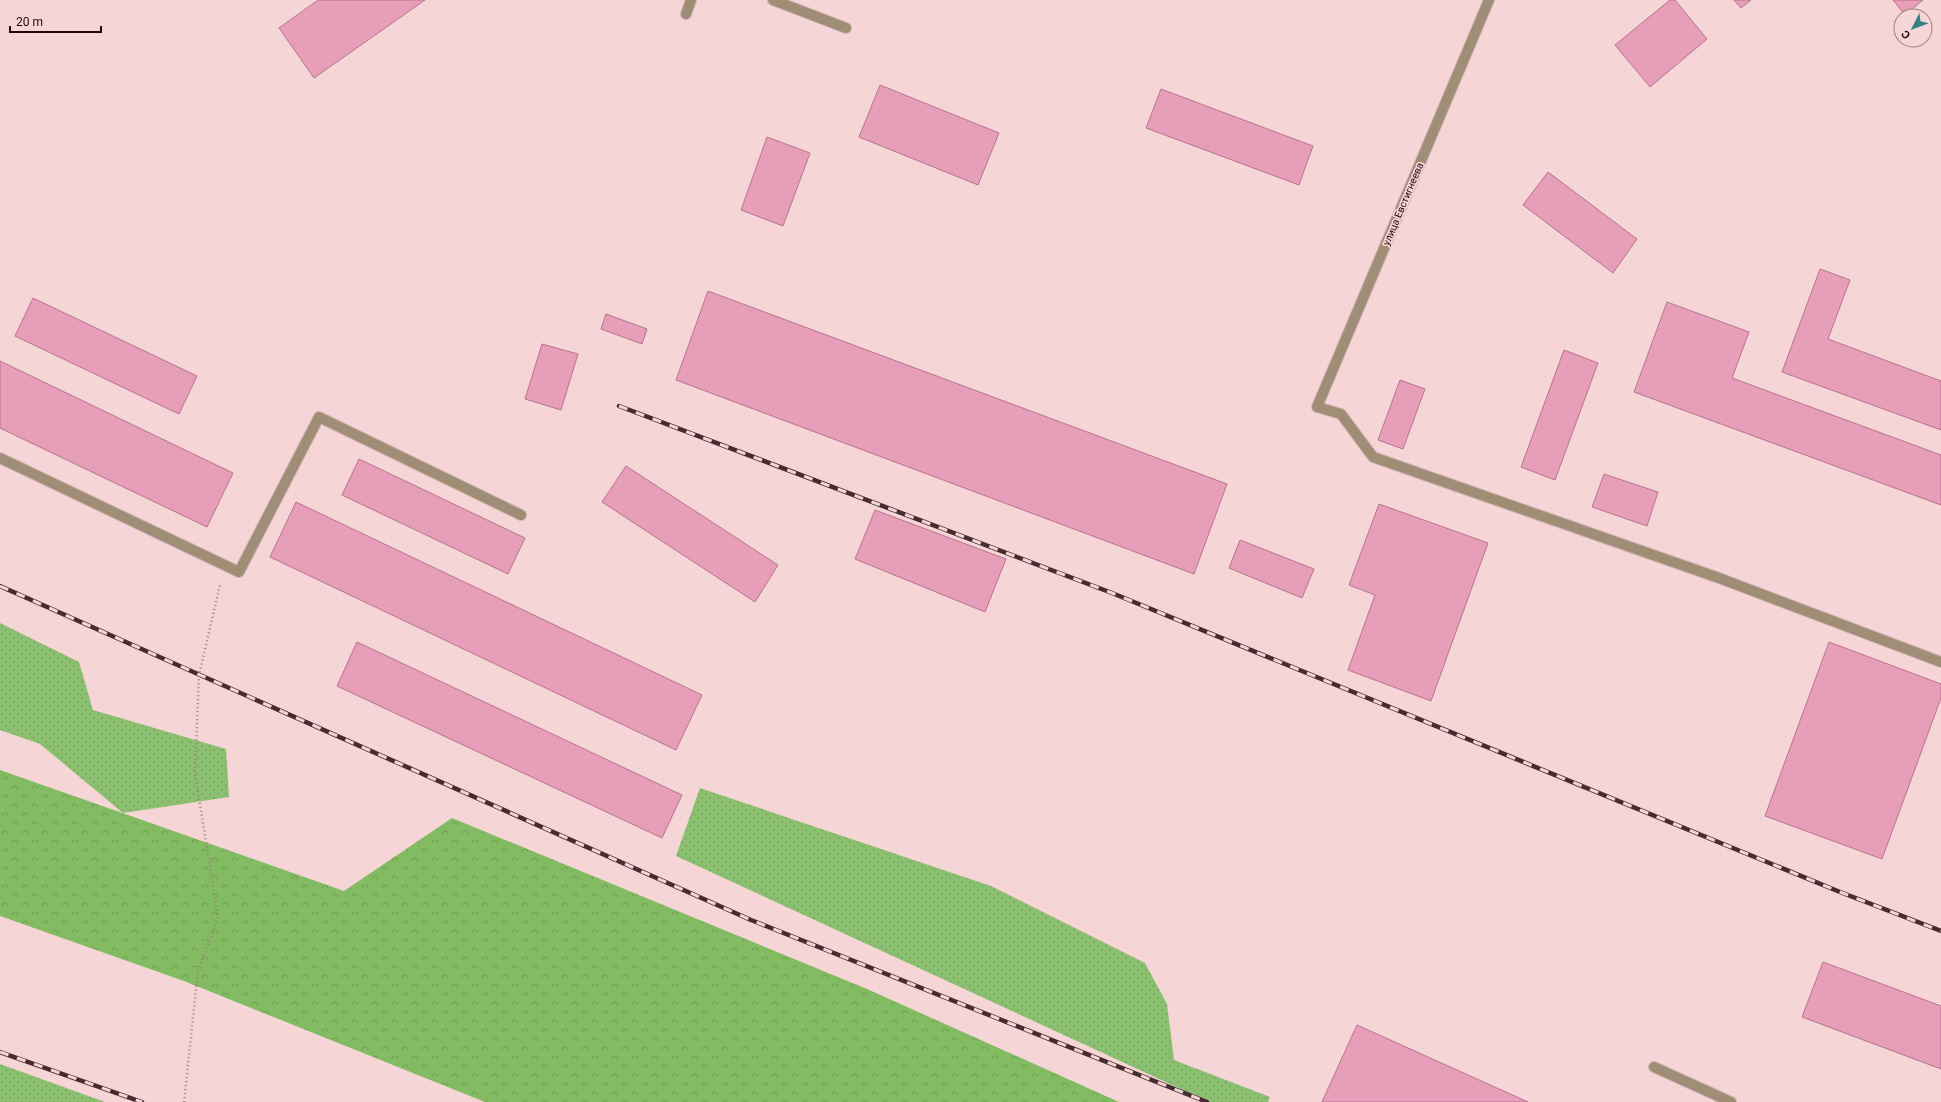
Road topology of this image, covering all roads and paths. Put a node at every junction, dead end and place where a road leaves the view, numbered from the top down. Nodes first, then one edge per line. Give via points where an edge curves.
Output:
1 (691, 0) edge
2 (773, 0) edge
3 (1489, 0) edge
4 (686, 14) dead end
5 (846, 28) dead end
6 (0, 458) edge
7 (521, 515) dead end
8 (225, 565) junction
9 (1941, 662) edge
10 (1654, 1067) dead end
11 (184, 1102) edge
12 (1731, 1102) edge

1 - 4 lane
2 - 5 lane
3 - 9 lane, улица Евстигнеева via 1317,407 1341,414 1373,457 1719,578
6 - 8 lane
7 - 8 lane via 319,417 239,572
8 - 11 path via 199,675 195,773 218,917 198,971
10 - 12 lane

